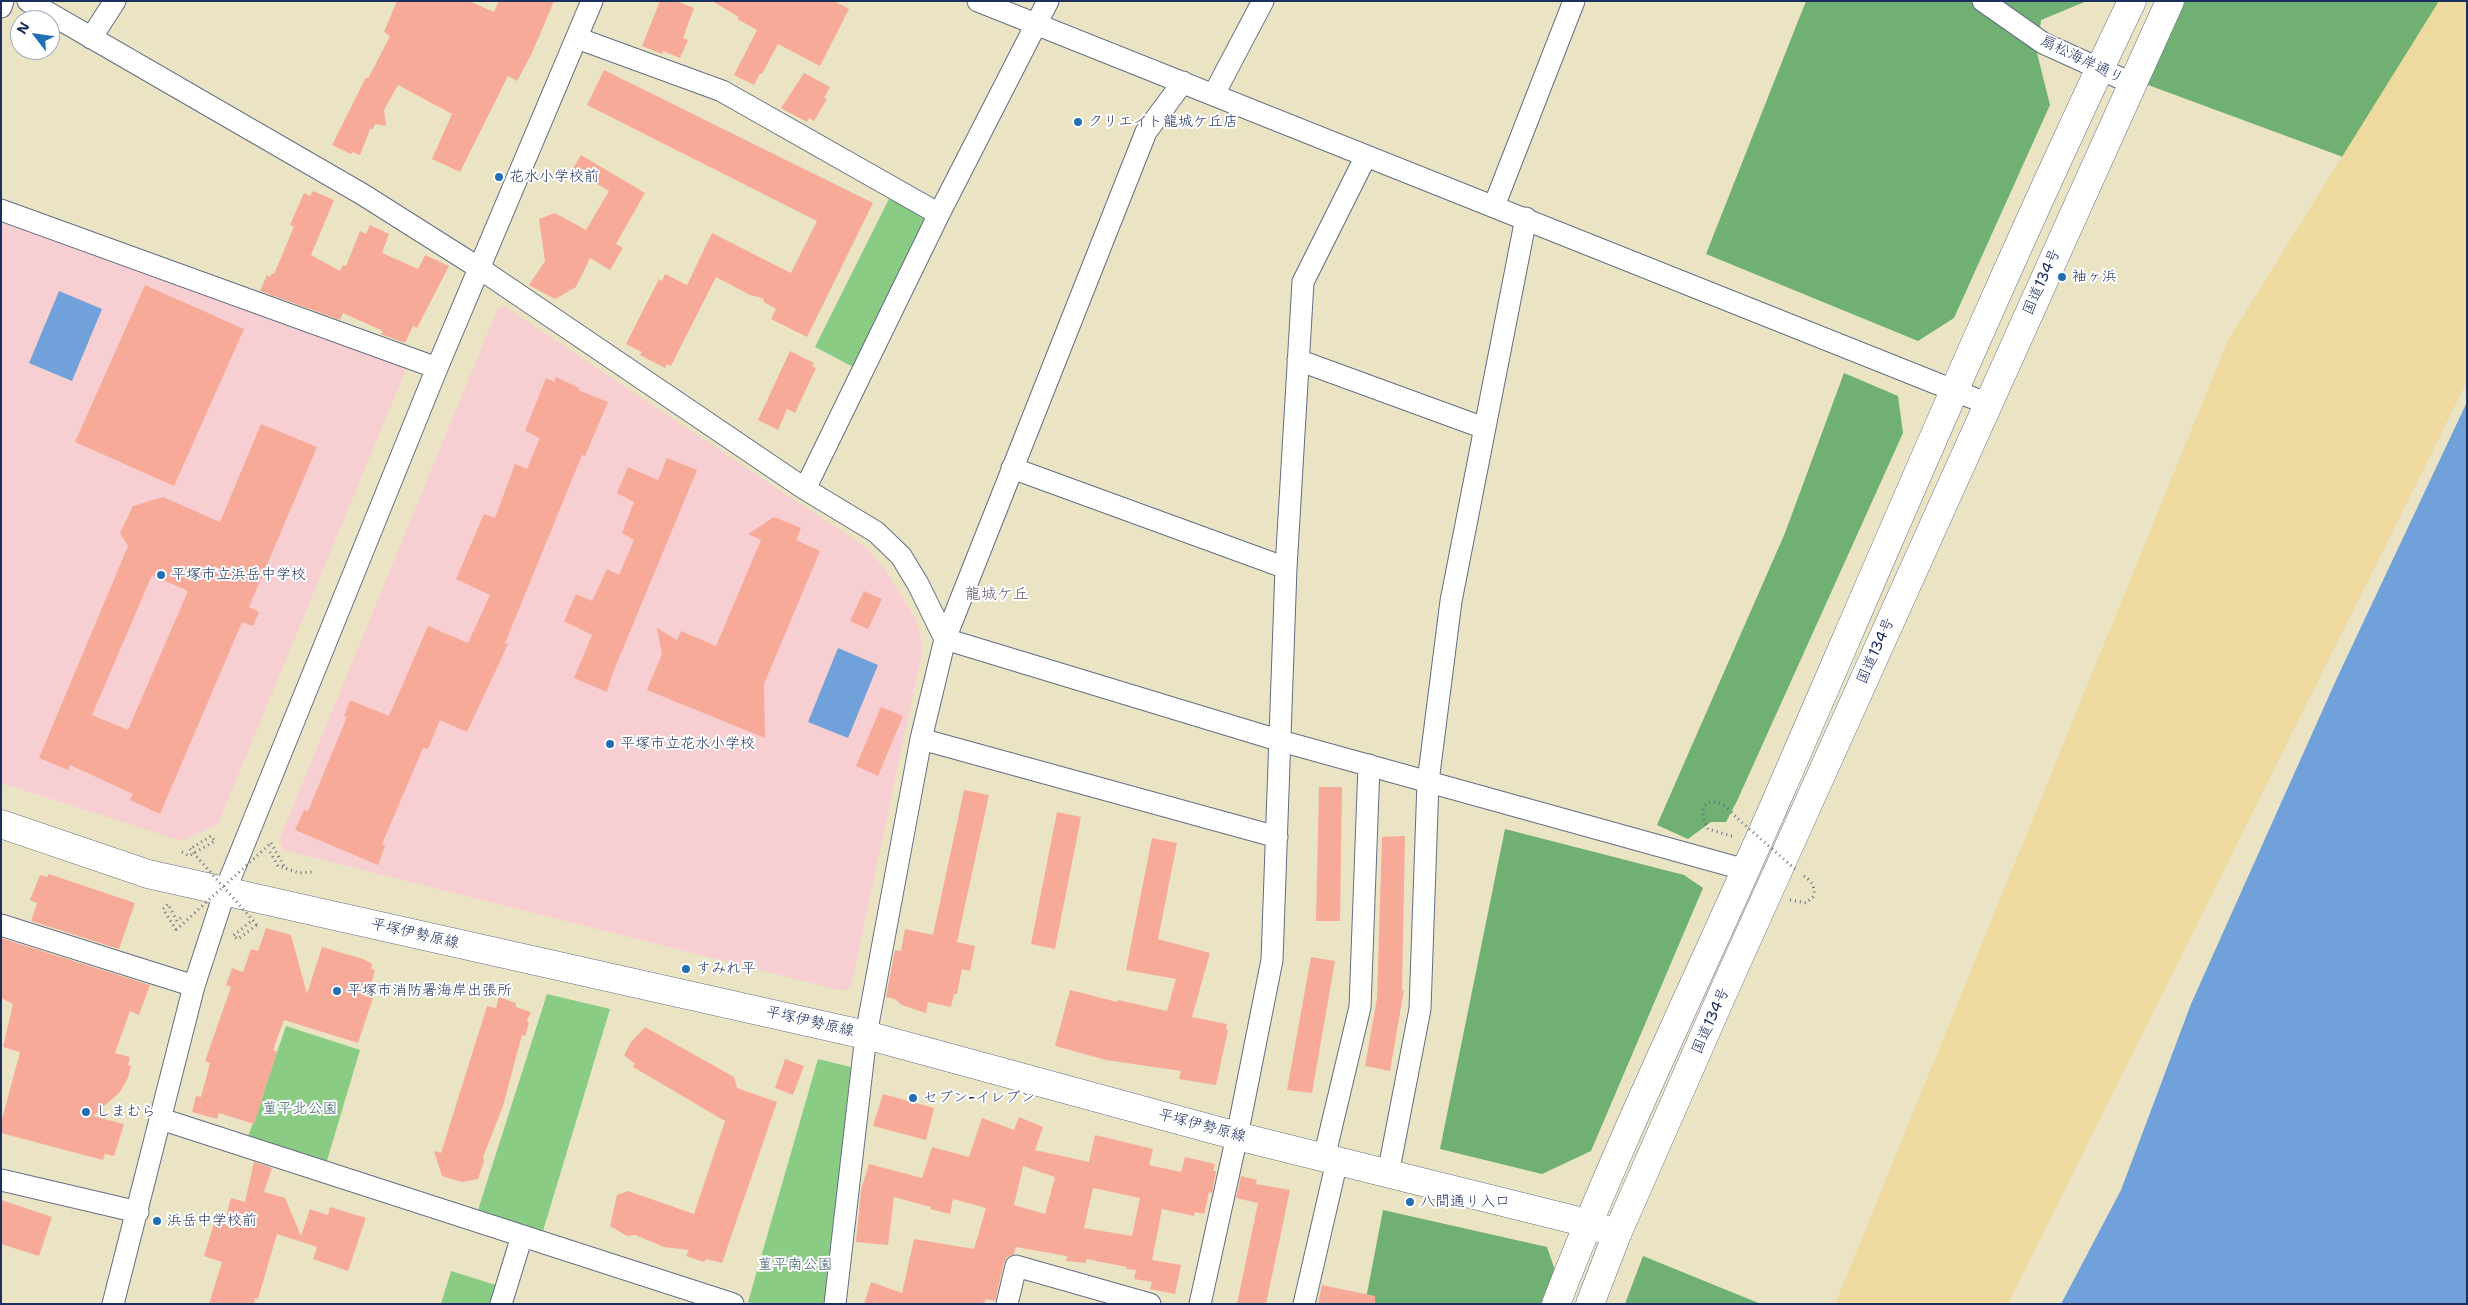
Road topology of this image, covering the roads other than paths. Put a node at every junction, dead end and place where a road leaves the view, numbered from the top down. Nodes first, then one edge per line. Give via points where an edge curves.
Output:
1 (4, 1) edge
2 (28, 1) edge
3 (115, 1) edge
4 (592, 1) edge
5 (978, 1) edge
6 (1048, 1) edge
7 (1263, 1) edge
8 (1574, 1) edge
9 (1983, 1) edge
10 (2132, 1) edge
11 (2170, 1) edge
12 (1, 7) edge
13 (1036, 24) junction
14 (91, 38) junction
15 (577, 38) junction
16 (2100, 68) junction
17 (1182, 82) junction
18 (2131, 83) junction
19 (1214, 94) junction
20 (1366, 156) junction
21 (1494, 206) junction
22 (1, 210) edge
23 (938, 214) junction
24 (1526, 218) junction
25 (479, 268) junction
26 (1298, 360) junction
27 (437, 368) junction
28 (1955, 390) junction
29 (1988, 404) junction
30 (1484, 428) junction
31 (1012, 468) junction
32 (805, 489) junction
33 (1286, 568) junction
34 (945, 640) junction
35 (921, 739) junction
36 (1281, 741) junction
37 (1369, 765) junction
38 (1428, 782) junction
39 (2, 828) edge
40 (1277, 837) junction
41 (1746, 870) junction
42 (224, 889) junction
43 (1, 925) edge
44 (194, 986) junction
45 (866, 1035) junction
46 (161, 1119) junction
47 (1237, 1136) junction
48 (1331, 1160) junction
49 (1388, 1174) junction
50 (1, 1180) edge
51 (138, 1212) junction
52 (1588, 1223) junction
53 (1617, 1234) junction
54 (522, 1236) junction
55 (113, 1304) edge
56 (501, 1304) edge
57 (733, 1304) edge
58 (836, 1304) edge
59 (1007, 1304) edge
60 (1150, 1304) edge
61 (1200, 1304) edge
62 (1304, 1304) edge
63 (1556, 1304) edge
64 (1590, 1304) edge

1 - 12 street
2 - 14 street
3 - 14 street
4 - 15 street
5 - 13 street
6 - 13 street
7 - 19 street
8 - 21 street
9 - 16 street, 扇松海岸通り via 2043,43
10 - 16 main road, 国道134号
11 - 18 main road, 国道134号
13 - 17 street
13 - 23 street
14 - 25 street via 362,194
15 - 23 street via 722,91
15 - 25 street
16 - 18 street, 扇松海岸通り
16 - 28 main road, 国道134号
17 - 19 street
17 - 31 street via 1146,132
18 - 29 main road, 国道134号
19 - 20 street
20 - 21 street
20 - 26 street via 1303,282
21 - 24 street
22 - 27 street
23 - 32 street
24 - 28 street
24 - 30 street
25 - 27 street
25 - 32 street
26 - 30 street
26 - 33 street
27 - 42 street
28 - 29 street
28 - 41 main road, 国道134号
29 - 53 main road, 国道134号
30 - 38 street via 1451,602
31 - 33 street
31 - 34 street
32 - 34 street via 876,532 900,556 918,584
33 - 36 street
34 - 35 street
34 - 36 street
35 - 40 street
35 - 45 street
36 - 37 street
36 - 40 street
37 - 38 street
37 - 48 street via 1360,1007
38 - 41 street
38 - 49 street via 1420,1009
39 - 42 main road, 平塚伊勢原線 via 148,874
40 - 47 street via 1272,960
41 - 52 main road, 国道134号
42 - 44 street
42 - 45 main road, 平塚伊勢原線
43 - 44 street
44 - 46 street
45 - 47 main road, 平塚伊勢原線
45 - 58 street
46 - 51 street
46 - 54 street
47 - 48 main road, 平塚伊勢原線
47 - 61 street
48 - 49 main road, 平塚伊勢原線
48 - 62 street
49 - 52 main road, 平塚伊勢原線
50 - 51 street
51 - 55 street
52 - 53 main road, 平塚伊勢原線
52 - 63 main road, 国道134号
53 - 64 main road, 国道134号
54 - 56 street
54 - 57 street
59 - 60 street via 1016,1266

